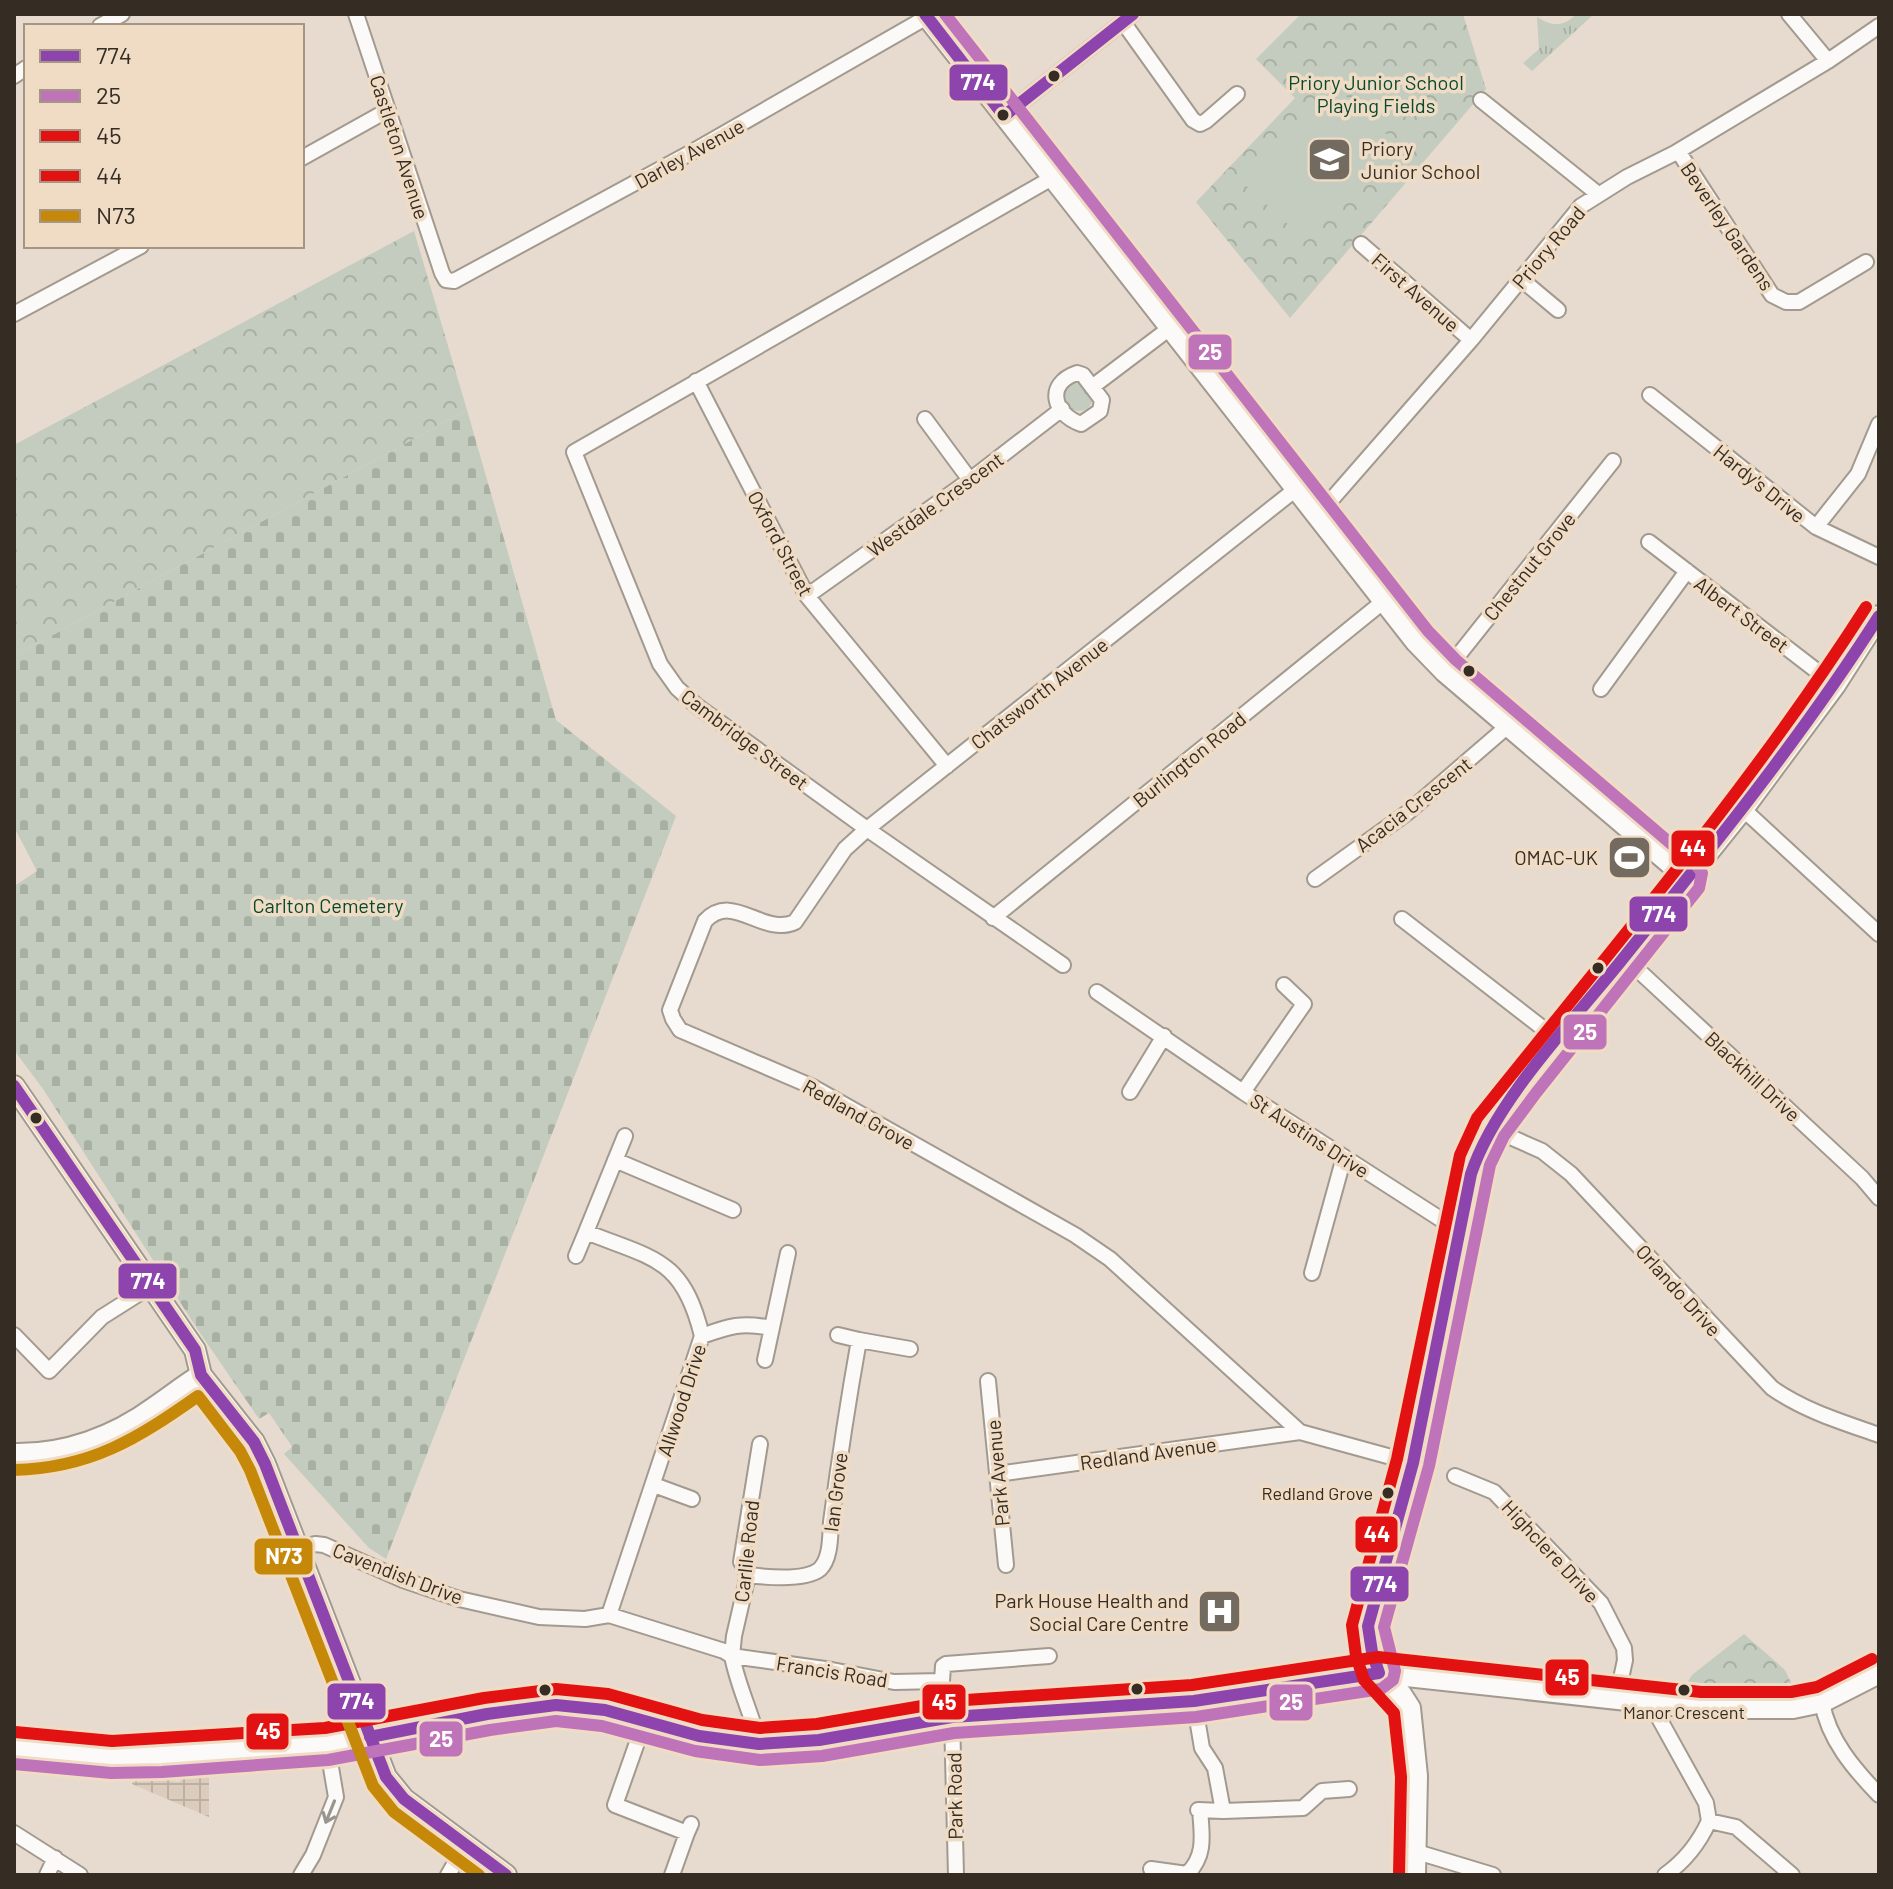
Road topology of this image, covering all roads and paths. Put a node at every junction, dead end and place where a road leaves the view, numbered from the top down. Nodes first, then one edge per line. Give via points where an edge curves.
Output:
1 (122, 14) edge
2 (1789, 14) edge
3 (359, 15) edge
4 (926, 15) edge
5 (1128, 18) edge
6 (104, 24) edge
7 (1879, 26) edge
8 (1828, 61) junction
9 (1237, 94) dead end
10 (1481, 100) dead end
11 (388, 110) junction
12 (1004, 116) junction
13 (1675, 153) junction
14 (304, 157) edge
15 (1052, 178) junction
16 (1598, 194) junction
17 (1361, 244) dead end
18 (137, 248) edge
19 (1866, 262) dead end
20 (1521, 279) junction
21 (446, 280) joint
22 (1558, 310) dead end
23 (14, 314) edge
24 (1170, 328) junction
25 (1471, 340) junction
26 (696, 381) junction
27 (1092, 387) junction
28 (1650, 395) dead end
29 (1062, 409) junction
30 (925, 419) dead end
31 (1879, 424) edge
32 (1613, 461) dead end
33 (970, 480) junction
34 (1296, 489) junction
35 (1318, 515) junction
36 (1816, 527) junction
37 (1649, 542) dead end
38 (1879, 557) edge
39 (1687, 571) junction
40 (807, 596) junction
41 (1384, 601) junction
42 (1877, 624) edge
43 (1445, 672) junction
44 (1835, 685) junction
45 (1601, 689) dead end
46 (1509, 725) junction
47 (947, 766) junction
48 (1743, 809) junction
49 (867, 829) junction
50 (1687, 878) junction
51 (1315, 879) dead end
52 (800, 915) joint
53 (993, 918) junction
54 (1402, 919) dead end
55 (1879, 934) edge
56 (1624, 957) junction
57 (1063, 965) dead end
58 (1284, 985) dead end
59 (1097, 992) dead end
60 (1164, 1036) junction
61 (1558, 1040) junction
62 (14, 1086) edge
63 (1130, 1092) dead end
64 (1243, 1092) junction
65 (1490, 1128) junction
66 (625, 1136) dead end
67 (1344, 1157) junction
68 (615, 1160) junction
69 (1879, 1198) edge
70 (733, 1210) dead end
71 (1459, 1231) junction
72 (586, 1232) junction
73 (788, 1253) dead end
74 (576, 1256) dead end
75 (1312, 1273) dead end
76 (151, 1286) junction
77 (771, 1328) junction
78 (14, 1335) edge
79 (838, 1335) dead end
80 (702, 1336) junction
81 (859, 1340) junction
82 (910, 1349) dead end
83 (765, 1360) dead end
84 (201, 1375) junction
85 (988, 1381) dead end
86 (1300, 1432) junction
87 (1879, 1435) edge
88 (760, 1444) dead end
89 (14, 1454) edge
90 (1413, 1463) junction
91 (997, 1474) junction
92 (1455, 1476) dead end
93 (654, 1485) junction
94 (692, 1499) dead end
95 (299, 1550) junction
96 (1006, 1565) dead end
97 (748, 1575) junction
98 (609, 1615) junction
99 (732, 1656) junction
100 (1049, 1656) dead end
101 (1379, 1673) junction
102 (1879, 1673) edge
103 (942, 1681) junction
104 (1617, 1697) junction
105 (1194, 1701) junction
106 (1650, 1702) junction
107 (1822, 1702) junction
108 (948, 1718) junction
109 (645, 1720) junction
110 (370, 1737) junction
111 (327, 1744) junction
112 (759, 1744) junction
113 (14, 1748) edge
114 (1349, 1789) dead end
115 (1879, 1795) edge
116 (1223, 1811) junction
117 (1709, 1821) junction
118 (14, 1833) edge
119 (466, 1844) junction
120 (1417, 1852) junction
121 (55, 1858) junction
122 (1151, 1869) dead end
123 (47, 1875) edge
124 (80, 1875) edge
125 (301, 1875) edge
126 (448, 1875) edge
127 (506, 1875) edge
128 (672, 1875) edge
129 (956, 1875) edge
130 (1415, 1875) edge
131 (1493, 1875) edge
132 (1665, 1875) edge
133 (1792, 1875) edge

1 - 6 street
2 - 8 street
3 - 11 street, Castleton Avenue
4 - 12 street
4 - 21 street, Darley Avenue via 690,153 459,280
5 - 9 street via 1193,120 1206,121
5 - 12 street
7 - 8 street, Priory Road
8 - 13 street, Priory Road
10 - 16 street
11 - 14 street
11 - 21 street, Castleton Avenue
12 - 15 street
13 - 16 street, Priory Road
13 - 19 street, Beverley Gardens via 1772,295 1799,302
15 - 24 street
15 - 26 street
16 - 20 street, Priory Road via 1581,206
17 - 25 street, First Avenue
18 - 23 street
20 - 22 street
20 - 25 street, Priory Road
24 - 27 street
24 - 34 street
25 - 35 street, Priory Road
26 - 40 street, Oxford Street
26 - 49 street, Cambridge Street via 574,452 660,664 677,688
27 - 29 street via 1083,375 1071,374 1055,390
27 - 29 street via 1103,407 1086,421 1073,421
28 - 36 street, Hardy's Drive
29 - 33 street, Westdale Crescent
30 - 33 street
31 - 36 street via 1858,474
32 - 43 street, Chestnut Grove
33 - 40 street, Westdale Crescent
34 - 35 street
34 - 47 street, Chatsworth Avenue
35 - 41 street
36 - 38 street, Hardy's Drive
37 - 39 street, Albert Street
39 - 44 street, Albert Street
39 - 45 street
40 - 47 street, Oxford Street
41 - 43 street
41 - 53 street, Burlington Road
42 - 44 street
43 - 46 street
44 - 48 street
46 - 50 street
46 - 51 street, Acacia Crescent via 1407,813
47 - 49 street, Chatsworth Avenue
48 - 50 street
48 - 55 street
49 - 52 street, Chatsworth Avenue via 845,849
49 - 53 street
50 - 56 street
52 - 86 street, Redland Grove via 785,927 734,910 711,914 670,1010 680,1030 813,1087 1075,1235 1110,1259
53 - 57 street
54 - 61 street
56 - 61 street
56 - 69 street, Blackhill Drive
58 - 64 street via 1304,1004
59 - 60 street, St Austins Drive
60 - 63 street
60 - 64 street, St Austins Drive
61 - 65 street
62 - 76 street
64 - 67 street, St Austins Drive
65 - 71 street via 1475,1160
65 - 87 street, Orlando Drive via 1542,1151 1589,1192 1772,1388 1820,1415
66 - 68 street
67 - 71 street, St Austins Drive
67 - 75 street
68 - 70 street
68 - 72 street
71 - 90 street
72 - 74 street
72 - 80 street, Allwood Drive via 676,1274 688,1292
73 - 77 street
76 - 78 street via 102,1317 49,1371
76 - 84 street via 195,1350
77 - 80 street via 748,1324
77 - 83 street
79 - 81 street
80 - 93 street, Allwood Drive
81 - 82 street
81 - 97 street, Ian Grove via 825,1561 811,1574
84 - 89 street via 122,1428 89,1442
84 - 95 street via 254,1442
85 - 91 street, Park Avenue
86 - 90 street, Redland Grove
86 - 91 street, Redland Avenue
88 - 97 street, Carlile Road via 741,1562
90 - 101 street via 1368,1626
91 - 96 street, Park Avenue
92 - 104 street, Highclere Drive via 1494,1492 1601,1603 1624,1648
93 - 94 street
93 - 98 street, Allwood Drive
95 - 98 street, Cavendish Drive via 330,1546 403,1580 539,1617
95 - 110 street
97 - 99 street, Carlile Road
98 - 99 street, Cavendish Drive
99 - 103 street, Francis Road via 894,1682
99 - 112 street
100 - 103 street via 946,1664
101 - 104 street
101 - 105 street
101 - 120 street via 1410,1708
102 - 107 street
103 - 108 street
104 - 106 street
105 - 108 street
105 - 116 street via 1202,1748 1215,1768
106 - 107 street via 1793,1708
106 - 117 street via 1706,1803
107 - 115 street via 1837,1743
108 - 112 street via 819,1740
108 - 129 street, Park Road
109 - 110 street via 556,1705
109 - 112 street via 699,1736
109 - 128 street via 615,1805 689,1828
110 - 111 street
110 - 119 street via 386,1777 404,1799
111 - 113 street via 111,1757
111 -> 125 street via 336,1797
114 - 116 street via 1322,1791 1303,1808
116 - 122 street via 1199,1810 1199,1862 1187,1874
117 - 132 street via 1692,1850
117 - 133 street via 1736,1827
118 - 121 street
119 - 126 street
119 - 127 street
120 - 130 street
120 - 131 street
121 - 123 street
121 - 124 street

